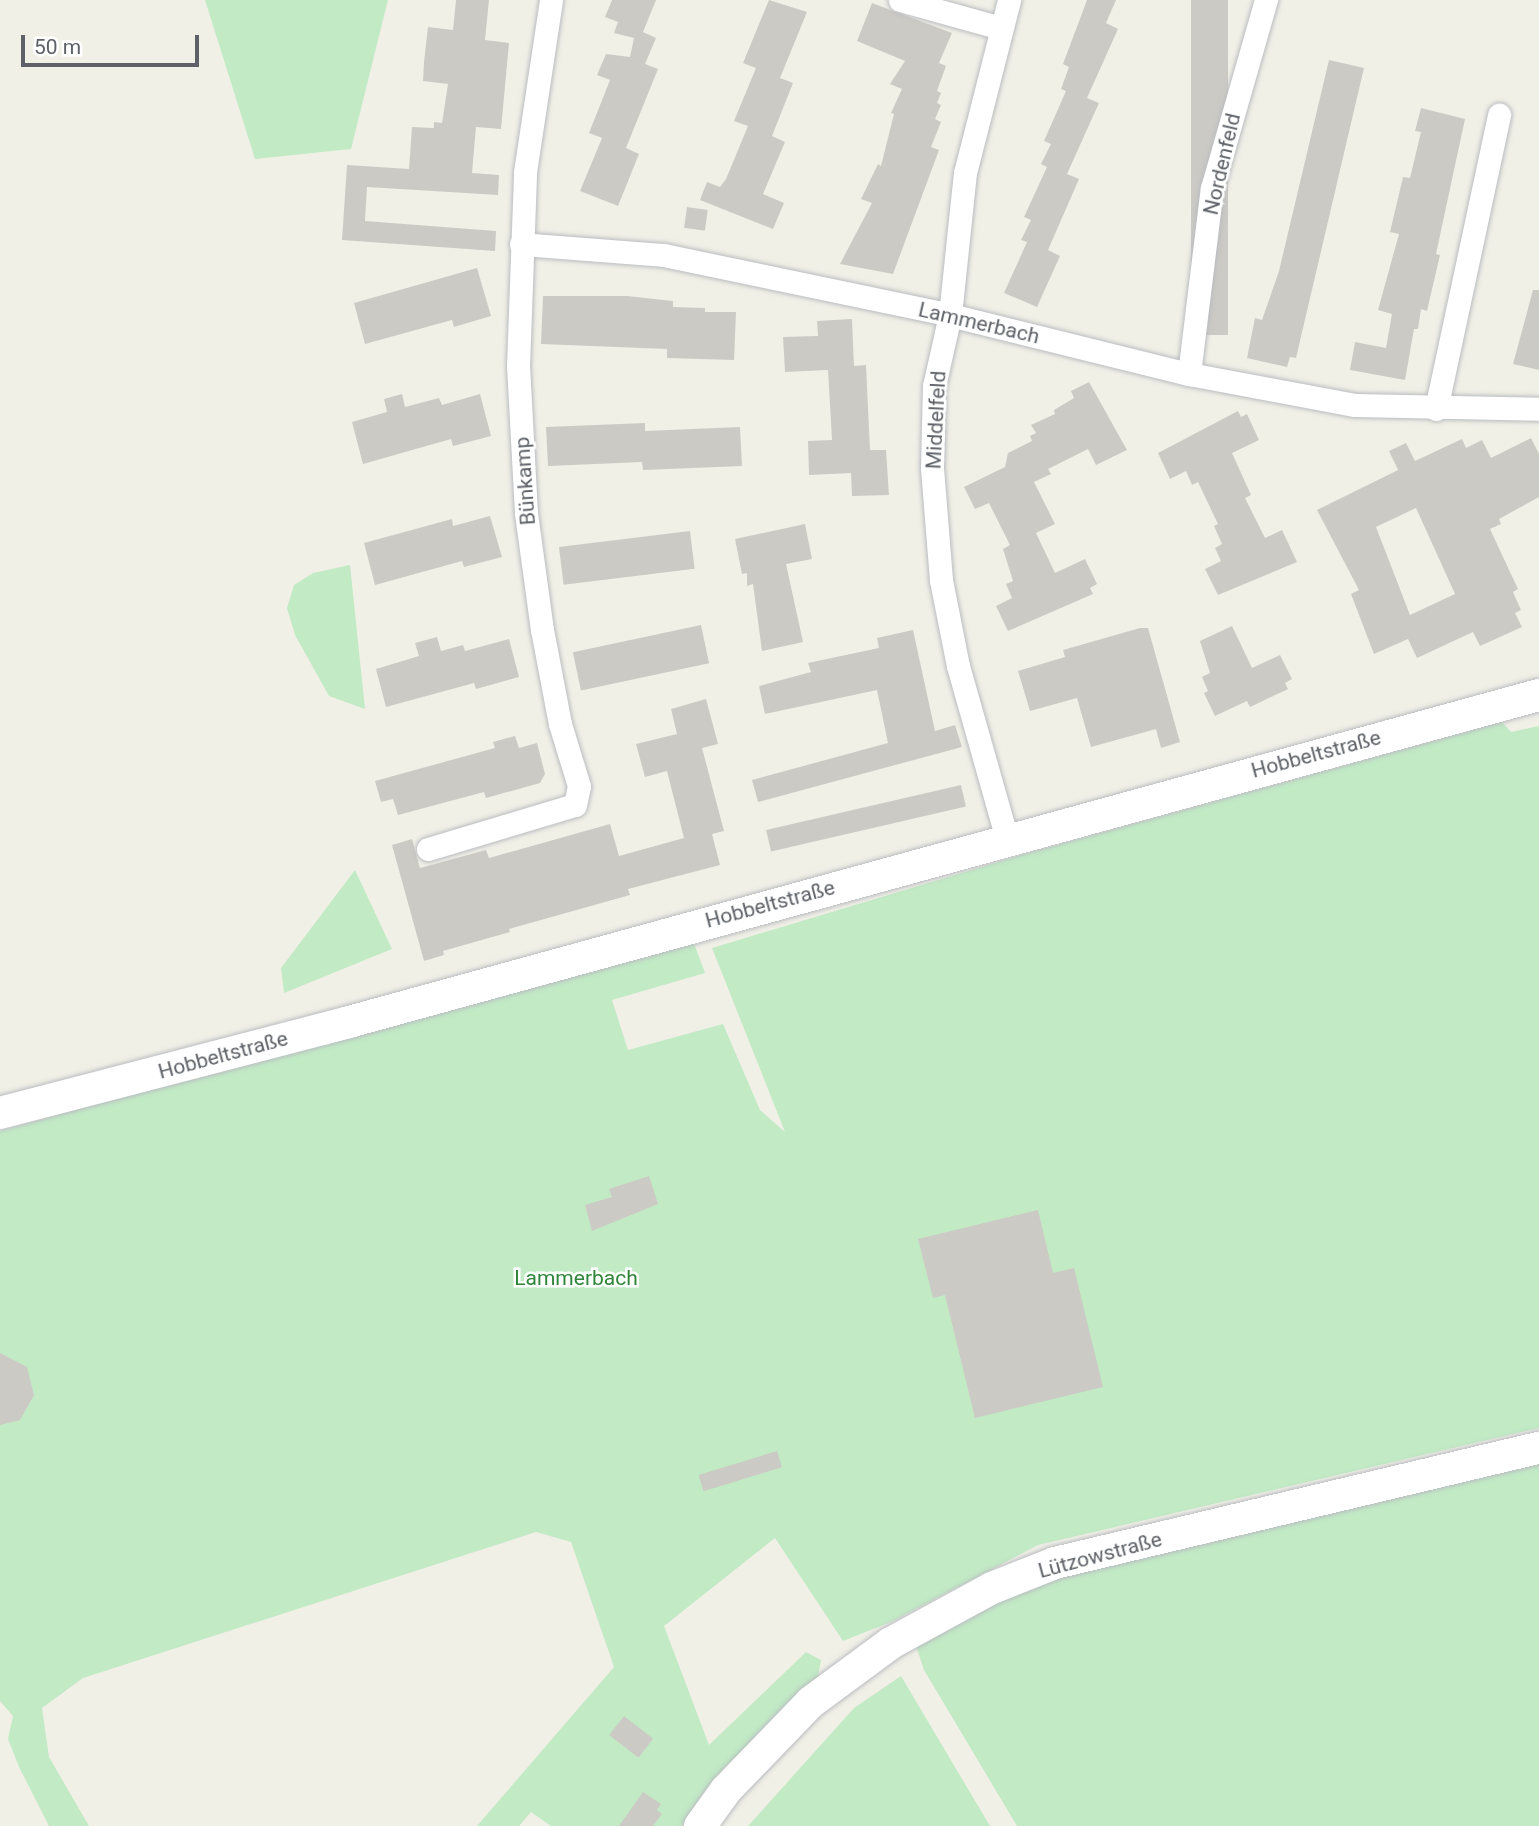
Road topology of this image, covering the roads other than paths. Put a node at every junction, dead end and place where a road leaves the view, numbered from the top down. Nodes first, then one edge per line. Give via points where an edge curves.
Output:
1 (551, 0) edge
2 (900, 0) edge
3 (1009, 0) edge
4 (1266, 0) edge
5 (1001, 28) junction
6 (1499, 115) dead end
7 (521, 244) junction
8 (950, 315) junction
9 (1189, 374) junction
10 (1436, 409) junction
11 (1539, 409) edge
12 (1539, 695) edge
13 (1007, 839) junction
14 (428, 849) dead end
15 (0, 1113) edge
16 (1539, 1448) edge
17 (701, 1826) edge

1 - 7 street, Bünkamp via 525,172
2 - 5 street
3 - 5 street, Middelfeld
4 - 9 street, Nordenfeld via 1212,188
5 - 8 street, Middelfeld via 965,173
6 - 10 street
7 - 8 street, Lammerbach via 664,255
7 - 14 street, Bünkamp via 518,366 526,513 560,724 579,786 575,805
8 - 9 street, Lammerbach
8 - 13 street, Middelfeld via 934,386 932,467 941,580 958,666
9 - 10 street, Lammerbach via 1355,405
10 - 11 street, Lammerbach
12 - 13 street, Hobbeltstraße
13 - 15 street, Hobbeltstraße via 349,1022
16 - 17 street, Lützowstraße via 1055,1563 992,1588 891,1643 820,1695 726,1790

